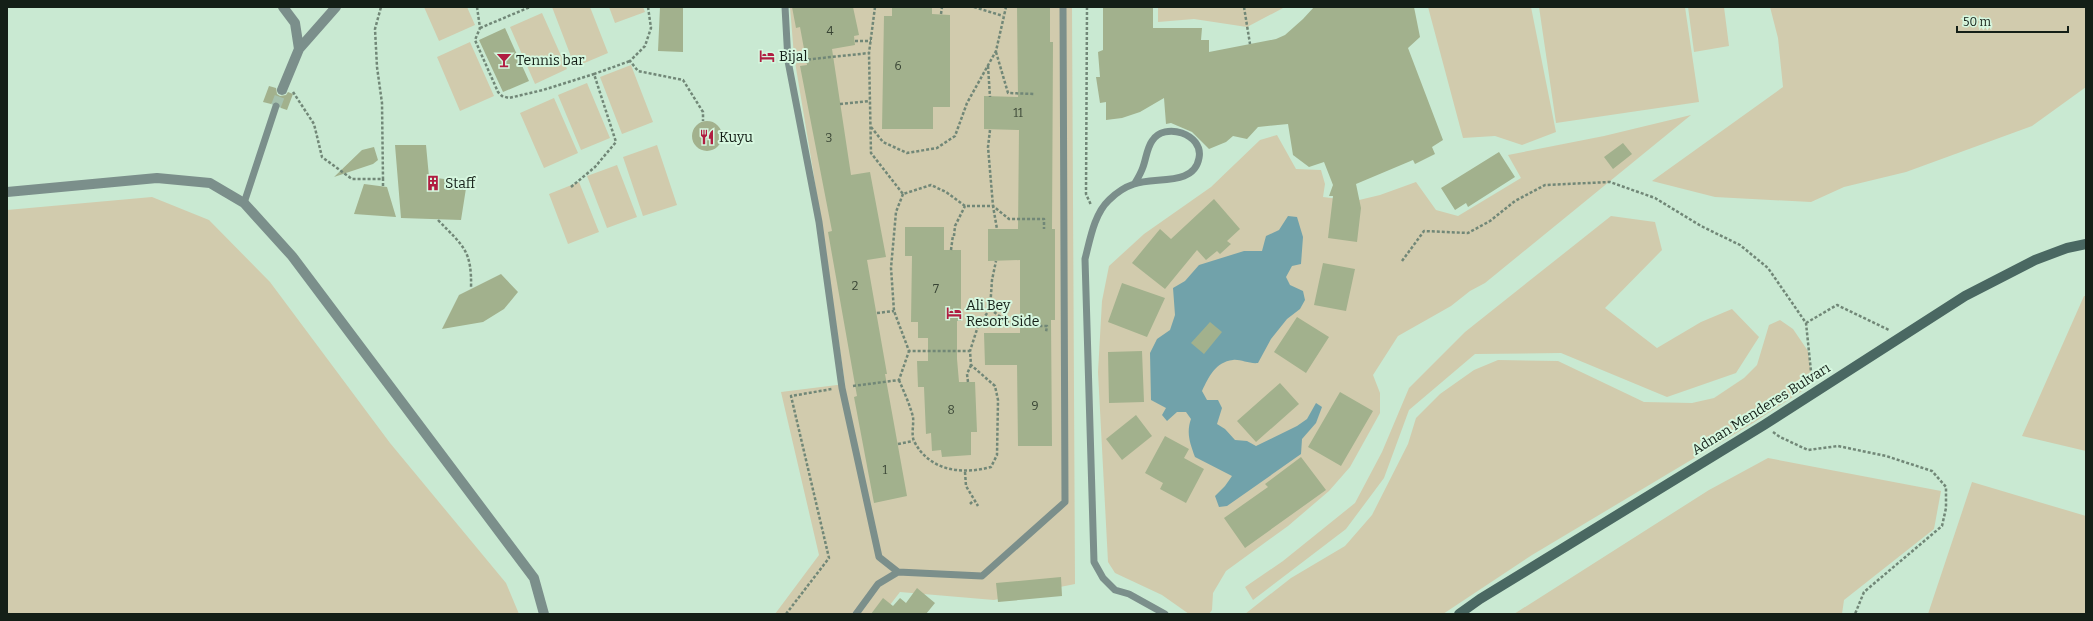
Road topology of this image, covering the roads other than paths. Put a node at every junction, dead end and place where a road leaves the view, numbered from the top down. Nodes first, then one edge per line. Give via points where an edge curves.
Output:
1 (283, 7) edge
2 (336, 7) edge
3 (785, 7) edge
4 (1063, 7) edge
5 (299, 48) junction
6 (284, 86) tunnel mouth
7 (276, 106) tunnel mouth
8 (1135, 183) junction
9 (7, 192) edge
10 (244, 203) junction
11 (2086, 244) edge
12 (898, 572) junction
13 (544, 614) edge
14 (856, 614) edge
15 (1165, 614) edge
16 (1459, 614) edge

1 - 5 street via 295,23
2 - 5 street
3 - 12 lane via 788,61 819,222 842,388 879,557
4 - 12 lane via 1065,502 982,576
5 - 6 street
7 - 10 lane
8 - 8 lane via 1181,178 1190,172 1198,164 1200,155 1194,140 1188,135 1174,131 1160,133 1152,141
8 - 15 lane via 1108,201 1097,219 1085,259 1094,562 1103,578 1115,590 1129,594
9 - 10 street via 157,178 210,183
10 - 13 street via 292,256 534,578
11 - 16 main road, Adnan Menderes Bulvarı via 2035,260 1965,296 1764,425 1480,598
12 - 14 lane via 878,584

